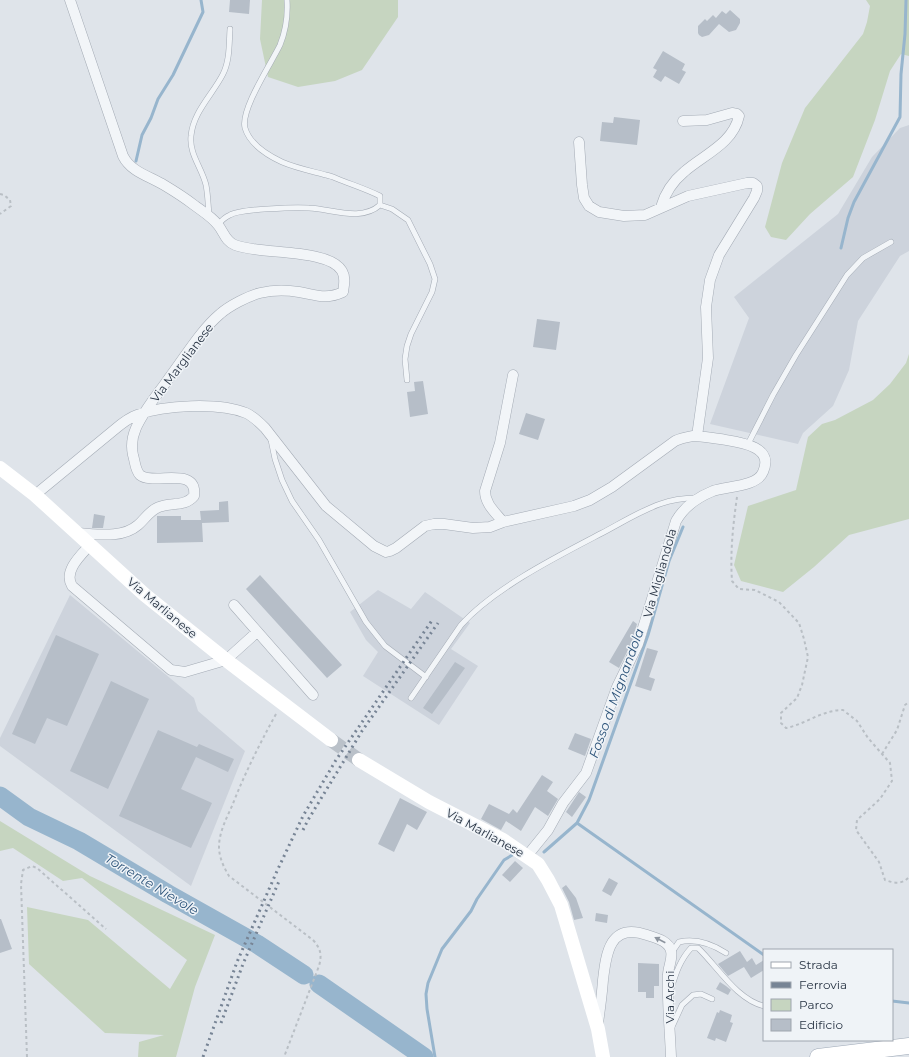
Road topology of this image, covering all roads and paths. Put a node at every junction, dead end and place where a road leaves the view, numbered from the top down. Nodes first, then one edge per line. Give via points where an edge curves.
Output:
1 (70, 0) edge
2 (288, 0) edge
3 (230, 29) dead end
4 (683, 121) dead end
5 (579, 142) dead end
6 (0, 194) edge
7 (380, 205) junction
8 (661, 208) junction
9 (0, 214) edge
10 (209, 217) junction
11 (218, 225) junction
12 (891, 242) dead end
13 (513, 375) dead end
14 (407, 380) dead end
15 (144, 413) junction
16 (270, 435) junction
17 (697, 436) junction
18 (748, 444) junction
19 (0, 468) edge
20 (739, 485) junction
21 (35, 495) junction
22 (700, 498) junction
23 (503, 522) junction
24 (77, 533) junction
25 (90, 545) junction
26 (234, 605) dead end
27 (257, 632) junction
28 (226, 660) junction
29 (426, 677) junction
30 (313, 695) dead end
31 (411, 698) dead end
32 (909, 702) edge
33 (283, 703) junction
34 (331, 740) tunnel mouth
35 (882, 754) junction
36 (359, 760) tunnel mouth
37 (527, 856) junction
38 (909, 877) edge
39 (106, 929) dead end
40 (672, 952) junction
41 (726, 954) dead end
42 (668, 999) junction
43 (712, 999) dead end
44 (763, 1006) edge
45 (598, 1029) junction
46 (670, 1031) junction
47 (904, 1045) edge
48 (27, 1057) edge
49 (284, 1057) edge
50 (604, 1057) edge
51 (671, 1057) edge
52 (818, 1057) edge

1 - 10 street, Via Marglianese via 126,161 131,167 164,185
2 - 7 lane via 288,16 280,45 260,80 245,116 244,127 251,142 281,162 328,175 368,190 380,196
3 - 10 lane via 224,72 200,112 191,135 191,147 206,184
4 - 8 street via 707,120 732,113 739,116 734,129 723,143 684,171 671,185
5 - 8 street via 583,192 586,203 593,210 612,215 632,216 645,215
6 - 9 path via 4,194 10,200 11,206
7 - 11 lane via 365,213 309,208 242,211 230,214
7 - 14 lane via 392,209 408,220 435,279 432,292 407,346
8 - 17 street via 696,193 747,183 757,186 754,198 720,255 710,280 706,307 708,365
10 - 11 street, Via Marglianese
11 - 15 street, Via Marglianese via 225,238 235,245 253,250 322,258 342,271 345,282 343,292 333,297 298,292 259,293 220,314
12 - 18 lane via 863,258 847,275 796,355
13 - 23 street via 500,443 485,491 490,506
15 - 16 street via 187,406 222,407 247,413
15 - 21 street via 126,421
15 - 24 street, Via Marglianese via 132,440 132,451 138,472 144,477 187,480 194,487 194,496 187,502 159,506 138,526 122,532
16 - 23 street via 326,506 380,550 390,551 425,526 444,524 481,528
16 - 29 lane via 275,460 292,501 319,540 366,622 385,646
17 - 18 street
17 - 23 street via 675,440 590,500 551,512
18 - 20 street, Via Migliandola via 762,453 765,466 759,478
19 - 21 street, Via Marlianese
20 - 22 street, Via Migliandola via 720,489
20 - 35 path via 733,525 732,581 739,589 755,590 779,602 799,623 808,657 797,698 781,713 781,723 786,728 796,726 809,718 835,710 844,710 857,721
21 - 24 street, Via Marlianese
22 - 29 lane via 678,499 651,508 576,546 513,583 468,617
22 - 37 street, Via Migliandola via 686,508 676,521 638,644 617,687 586,773 563,803 548,830
24 - 25 street, Via Marlianese
25 - 28 street, Via Marlianese via 145,595
25 - 28 street via 72,568 70,583 162,663 171,670 185,672
26 - 27 street
27 - 28 street
27 - 30 street
28 - 33 street, Via Marlianese
29 - 31 lane
32 - 35 path via 905,705 897,730
33 - 34 street, Via Marlianese
33 - 49 path via 245,773 224,823 219,848 229,876 313,940 321,952 319,966
35 - 38 path via 890,763 892,781 880,799 857,820 856,830 879,862 886,880 896,883
36 - 37 street, Via Marlianese
37 - 45 street, Via Marlianese via 538,864 561,905
39 - 48 path via 36,868 32,866 23,870 21,884
40 - 41 lane via 679,942 697,940
40 - 42 street, Via Archi via 668,973
40 -> 45 street via 663,941 645,934 633,932 615,938 606,957
42 - 44 lane via 676,970 684,956 691,948 698,948 737,990 754,1004
42 - 46 street, Via Archi
43 - 46 lane via 701,994 693,995 682,1005
45 - 50 street, Via Marlianese
46 - 51 street, Via Archi
47 - 52 main road

